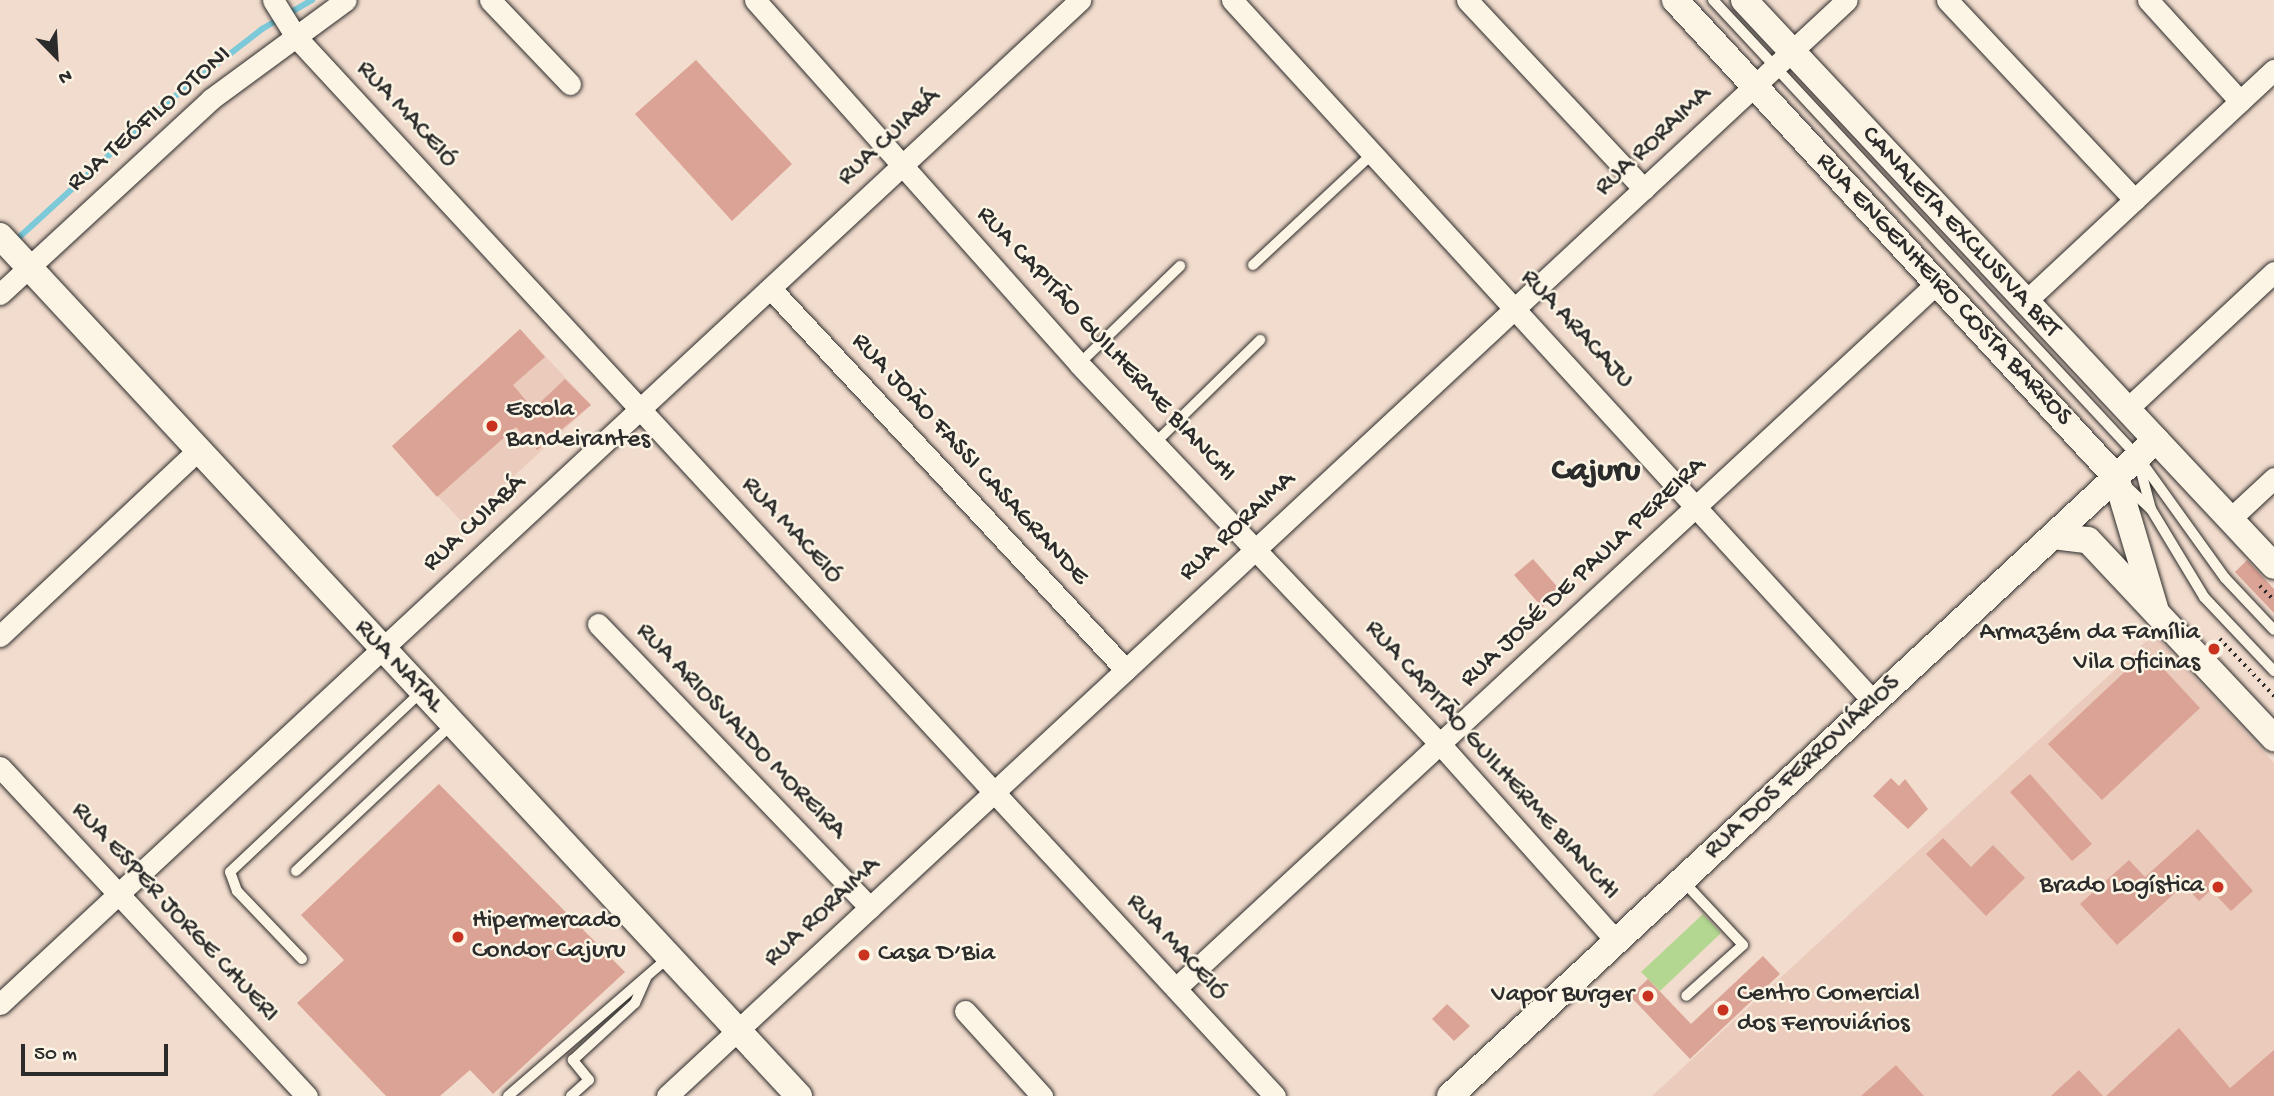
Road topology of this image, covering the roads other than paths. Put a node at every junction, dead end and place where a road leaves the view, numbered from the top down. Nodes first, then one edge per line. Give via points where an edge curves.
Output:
1 (346, 0) edge
2 (490, 0) edge
3 (755, 0) edge
4 (1080, 0) edge
5 (1232, 0) edge
6 (1467, 0) edge
7 (1675, 0) edge
8 (1713, 0) edge
9 (1744, 0) edge
10 (1847, 0) edge
11 (1947, 0) edge
12 (2148, 0) edge
13 (274, 2) edge
14 (296, 37) junction
15 (1784, 59) junction
16 (2274, 70) edge
17 (570, 84) dead end
18 (1755, 86) junction
19 (2240, 102) junction
20 (1373, 153) junction
21 (902, 166) junction
22 (1644, 189) junction
23 (2135, 200) junction
24 (0, 236) edge
25 (1253, 265) dead end
26 (1181, 266) dead end
27 (27, 269) junction
28 (2274, 272) edge
29 (1937, 283) junction
30 (770, 288) junction
31 (0, 294) edge
32 (2026, 301) junction
33 (1517, 307) junction
34 (1260, 340) dead end
35 (1080, 363) junction
36 (640, 409) junction
37 (2127, 409) junction
38 (1156, 442) junction
39 (2147, 448) junction
40 (197, 451) junction
41 (2116, 477) junction
42 (2274, 478) edge
43 (1698, 505) junction
44 (2151, 509) junction
45 (2230, 519) junction
46 (2053, 536) junction
47 (1257, 548) junction
48 (2274, 566) edge
49 (2156, 611) junction
50 (598, 624) dead end
51 (2274, 630) edge
52 (0, 636) edge
53 (382, 649) junction
54 (1126, 670) junction
55 (2274, 671) edge
56 (421, 692) junction
57 (1874, 702) junction
58 (452, 724) junction
59 (2274, 738) edge
60 (1440, 744) junction
61 (0, 767) edge
62 (994, 792) junction
63 (296, 871) dead end
64 (1682, 880) junction
65 (118, 894) junction
66 (870, 908) junction
67 (1616, 941) junction
68 (669, 957) junction
69 (302, 959) dead end
70 (647, 975) junction
71 (1176, 988) junction
72 (1686, 996) dead end
73 (0, 1004) edge
74 (965, 1011) dead end
75 (738, 1031) junction
76 (307, 1096) edge
77 (508, 1096) edge
78 (571, 1096) edge
79 (667, 1096) edge
80 (799, 1096) edge
81 (1042, 1096) edge
82 (1275, 1096) edge
83 (1450, 1096) edge

1 - 14 street, RUA TEÓFILO OTONI
2 - 17 street
3 - 21 street, RUA CAPITÃO GUILHERME BIANCHI
4 - 21 street, RUA CUIABÁ
5 - 20 street, RUA ARACAJU
6 - 22 street
7 - 18 street, RUA ENGENHEIRO COSTA BARROS
8 - 15 lane, CANALETA EXCLUSIVA BRT
9 - 15 street, RUA ENGENHEIRO COSTA BARROS
10 - 15 street, RUA RORAIMA
11 - 23 street
12 - 19 street
13 - 14 street, RUA MACEIÓ
14 - 27 street, RUA TEÓFILO OTONI via 211,99
14 - 36 street, RUA MACEIÓ
15 - 18 street, RUA RORAIMA
15 - 32 street, RUA ENGENHEIRO COSTA BARROS
15 - 39 lane, CANALETA EXCLUSIVA BRT
16 - 19 street
18 - 22 street, RUA RORAIMA
18 - 29 street, RUA ENGENHEIRO COSTA BARROS
19 - 23 street
20 - 25 lane
20 - 33 street, RUA ARACAJU
21 - 30 street, RUA CUIABÁ
21 - 35 street, RUA CAPITÃO GUILHERME BIANCHI
22 - 33 street, RUA RORAIMA
23 - 32 street
24 - 27 street, RUA NATAL
26 - 35 lane
27 - 31 street, RUA TEÓFILO OTONI
27 - 40 street, RUA NATAL
28 - 37 street
29 - 41 street, RUA ENGENHEIRO COSTA BARROS
29 - 43 street, RUA JOSÉ DE PAULA PEREIRA
30 - 36 street, RUA CUIABÁ
30 - 54 street, RUA JOÃO FASSI CASAGRANDE
32 - 37 street, RUA ENGENHEIRO COSTA BARROS
33 - 43 street, RUA ARACAJU
33 - 47 street, RUA RORAIMA
34 - 38 lane
35 - 38 street, RUA CAPITÃO GUILHERME BIANCHI
36 - 53 street, RUA CUIABÁ
36 - 62 street, RUA MACEIÓ
37 - 39 street, RUA ENGENHEIRO COSTA BARROS
38 - 47 street, RUA CAPITÃO GUILHERME BIANCHI
39 - 41 street, RUA DOS FERROVIÁRIOS
39 - 44 lane, CANALETA EXCLUSIVA BRT
39 - 45 street, RUA ENGENHEIRO COSTA BARROS
39 - 51 lane via 2225,578
40 - 52 street
40 - 53 street, RUA NATAL
41 - 44 lane
41 - 46 street, RUA DOS FERROVIÁRIOS
41 - 49 street, RUA ENGENHEIRO COSTA BARROS
42 - 45 street
43 - 57 street, RUA ARACAJU
43 - 60 street, RUA JOSÉ DE PAULA PEREIRA
44 - 55 lane via 2204,597
45 - 48 street, RUA ENGENHEIRO COSTA BARROS
46 - 49 street, RUA ENGENHEIRO COSTA BARROS via 2088,540
46 - 57 street, RUA DOS FERROVIÁRIOS
47 - 54 street, RUA RORAIMA
47 - 60 street, RUA CAPITÃO GUILHERME BIANCHI
49 - 59 street, RUA ENGENHEIRO COSTA BARROS
50 - 66 street, RUA ARIOSVALDO MOREIRA
53 - 56 street, RUA NATAL
53 - 65 street, RUA CUIABÁ
54 - 62 street, RUA RORAIMA
56 - 58 street, RUA NATAL
56 - 69 lane via 230,872 237,891
57 - 64 street, RUA DOS FERROVIÁRIOS
58 - 63 lane
58 - 68 street, RUA NATAL
60 - 67 street, RUA CAPITÃO GUILHERME BIANCHI
60 - 71 street, RUA JOSÉ DE PAULA PEREIRA
61 - 65 street, RUA ESPER JORGE CHUERI
62 - 66 street, RUA RORAIMA
62 - 71 street, RUA MACEIÓ
64 - 67 street, RUA DOS FERROVIÁRIOS
64 - 72 lane via 1742,944
65 - 73 street, RUA CUIABÁ
65 - 76 street, RUA ESPER JORGE CHUERI
66 - 75 street, RUA RORAIMA
67 - 83 street, RUA DOS FERROVIÁRIOS
68 - 70 lane
68 - 75 street, RUA NATAL
70 - 77 lane
70 - 78 lane via 635,1003 573,1060 589,1080
71 - 82 street, RUA MACEIÓ
74 - 81 street
75 - 79 street, RUA RORAIMA
75 - 80 street, RUA NATAL

